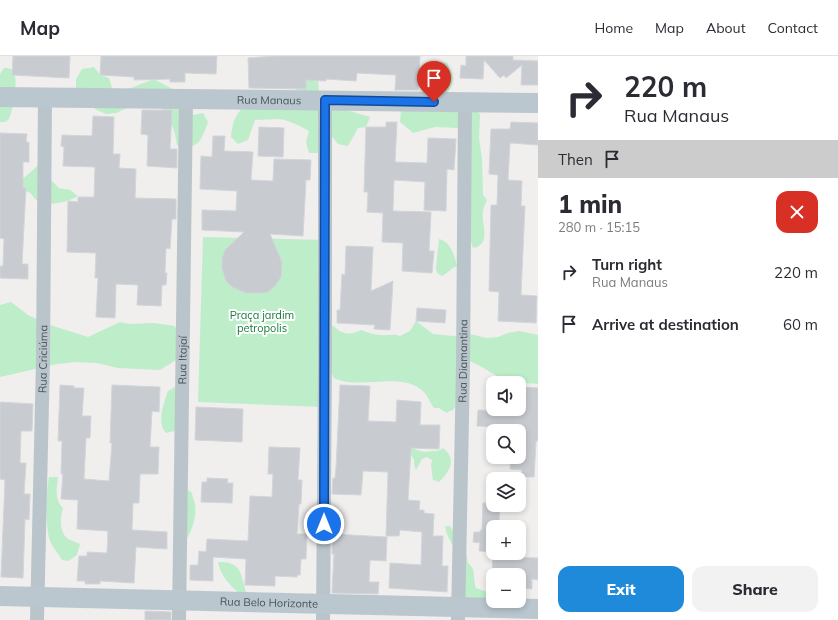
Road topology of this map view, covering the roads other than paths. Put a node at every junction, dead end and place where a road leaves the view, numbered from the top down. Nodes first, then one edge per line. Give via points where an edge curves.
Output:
1 (0, 97) edge
2 (45, 98) junction
3 (186, 100) junction
4 (325, 100) junction
5 (465, 102) junction
6 (538, 103) edge
7 (0, 596) edge
8 (37, 596) junction
9 (179, 600) junction
10 (538, 608) edge
11 (323, 612) edge
12 (458, 613) edge
13 (37, 620) edge
14 (179, 620) edge

1 - 2 street, Rua Manaus
2 - 3 street, Rua Manaus
2 - 8 street, Rua Criciúma via 43,360
3 - 4 street, Rua Manaus
3 - 9 street, Rua Itajaí
4 - 5 street, Rua Manaus
4 - 11 street
5 - 6 street, Rua Manaus
5 - 12 street, Rua Diamantina
7 - 8 street, Rua Belo Horizonte
8 - 9 street, Rua Belo Horizonte
8 - 13 street, Rua Criciúma
9 - 11 street, Rua Belo Horizonte
9 - 14 street, Rua Itajaí
10 - 12 street, Rua Belo Horizonte
11 - 12 street, Rua Belo Horizonte

